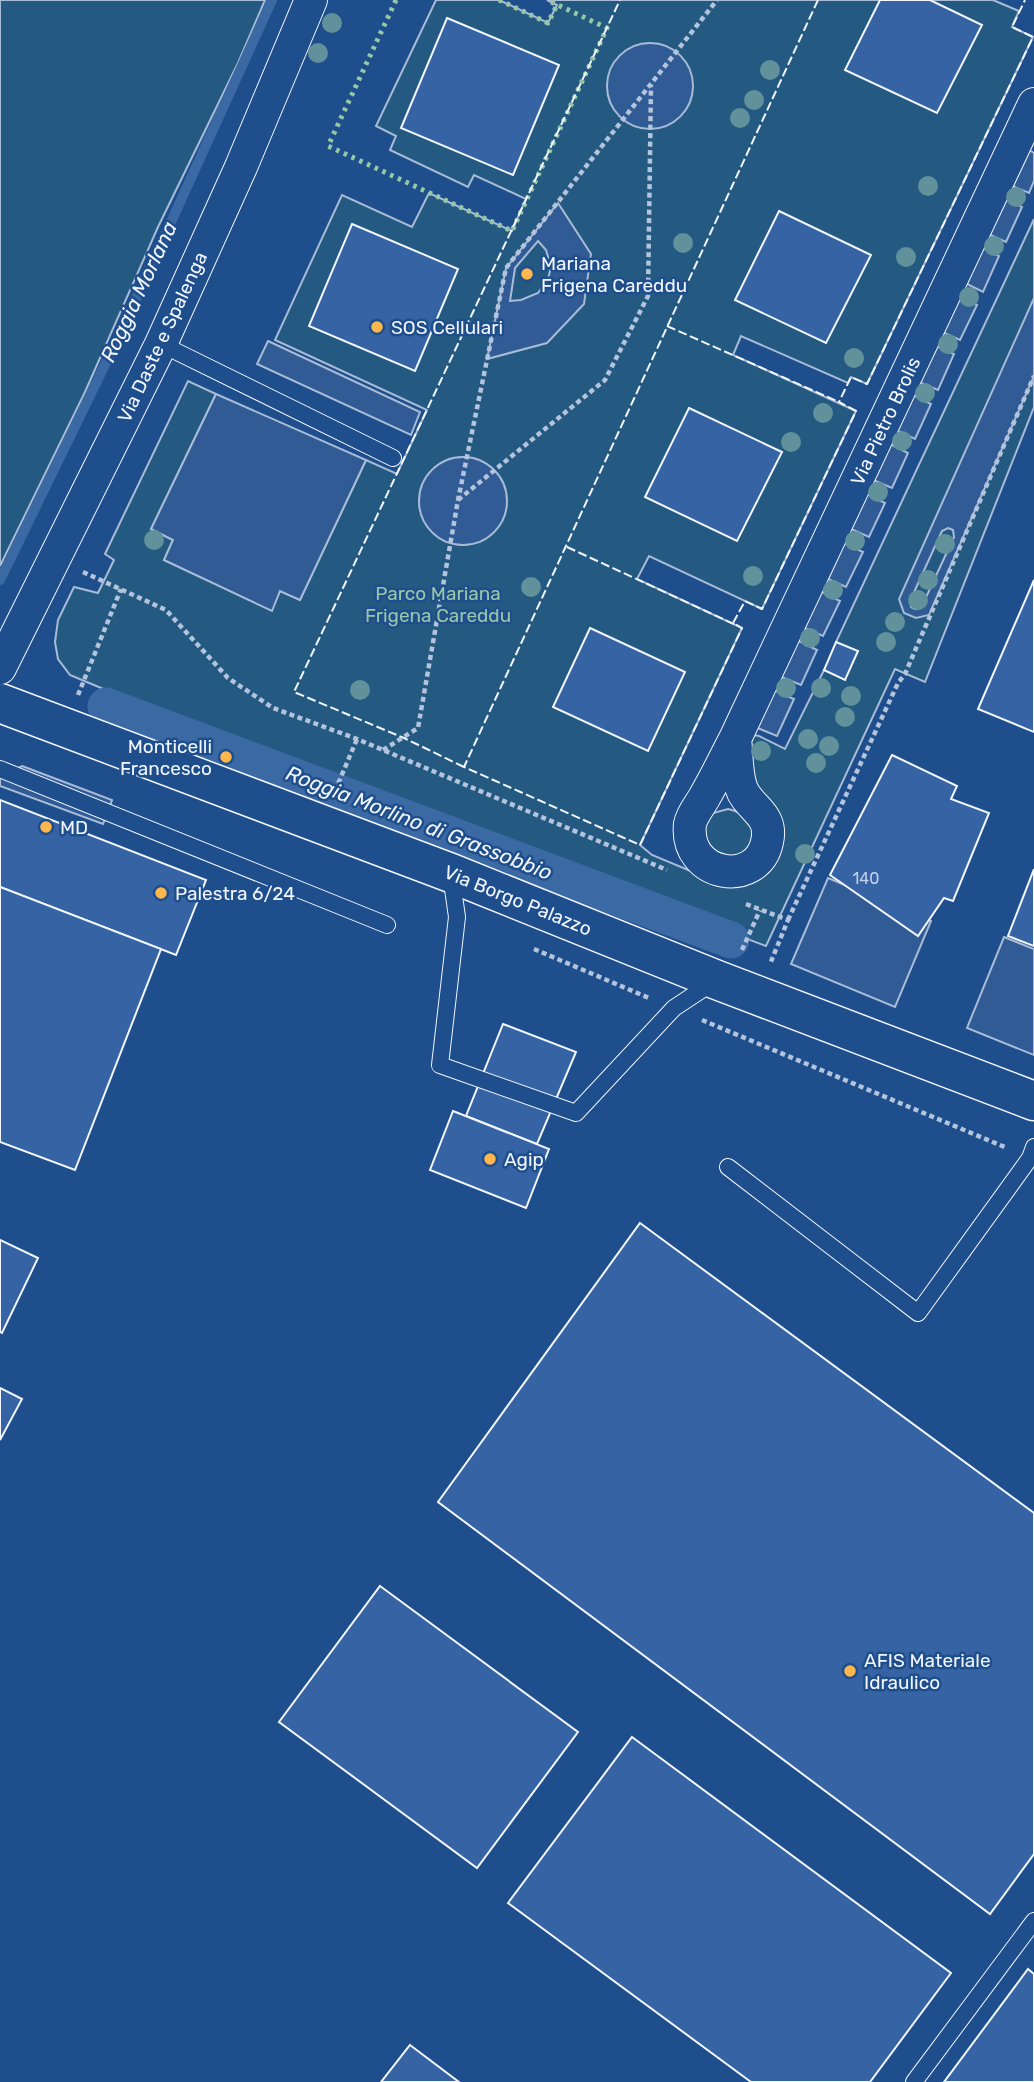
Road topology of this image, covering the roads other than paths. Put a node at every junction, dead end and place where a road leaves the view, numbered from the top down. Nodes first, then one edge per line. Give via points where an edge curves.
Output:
1 (311, 0) edge
2 (1034, 104) edge
3 (160, 344) junction
4 (393, 458) dead end
5 (0, 668) edge
6 (0, 702) edge
7 (735, 739) dead end
8 (0, 769) edge
9 (451, 873) junction
10 (387, 925) dead end
11 (727, 970) junction
12 (1034, 1101) edge
13 (1032, 1153) edge
14 (728, 1167) dead end
15 (1034, 1922) edge
16 (914, 2082) edge

1 - 3 street, Via Daste e Spalenga
2 - 7 street, Via Pietro Brolis
3 - 4 lane
3 - 5 street, Via Daste e Spalenga
6 - 9 main road, Via Borgo Palazzo
8 - 10 lane
9 - 11 main road, Via Borgo Palazzo
9 - 11 lane via 457,917 440,1065 576,1113 674,1009
11 - 12 main road, Via Borgo Palazzo
13 - 14 lane via 918,1313
15 - 16 lane

